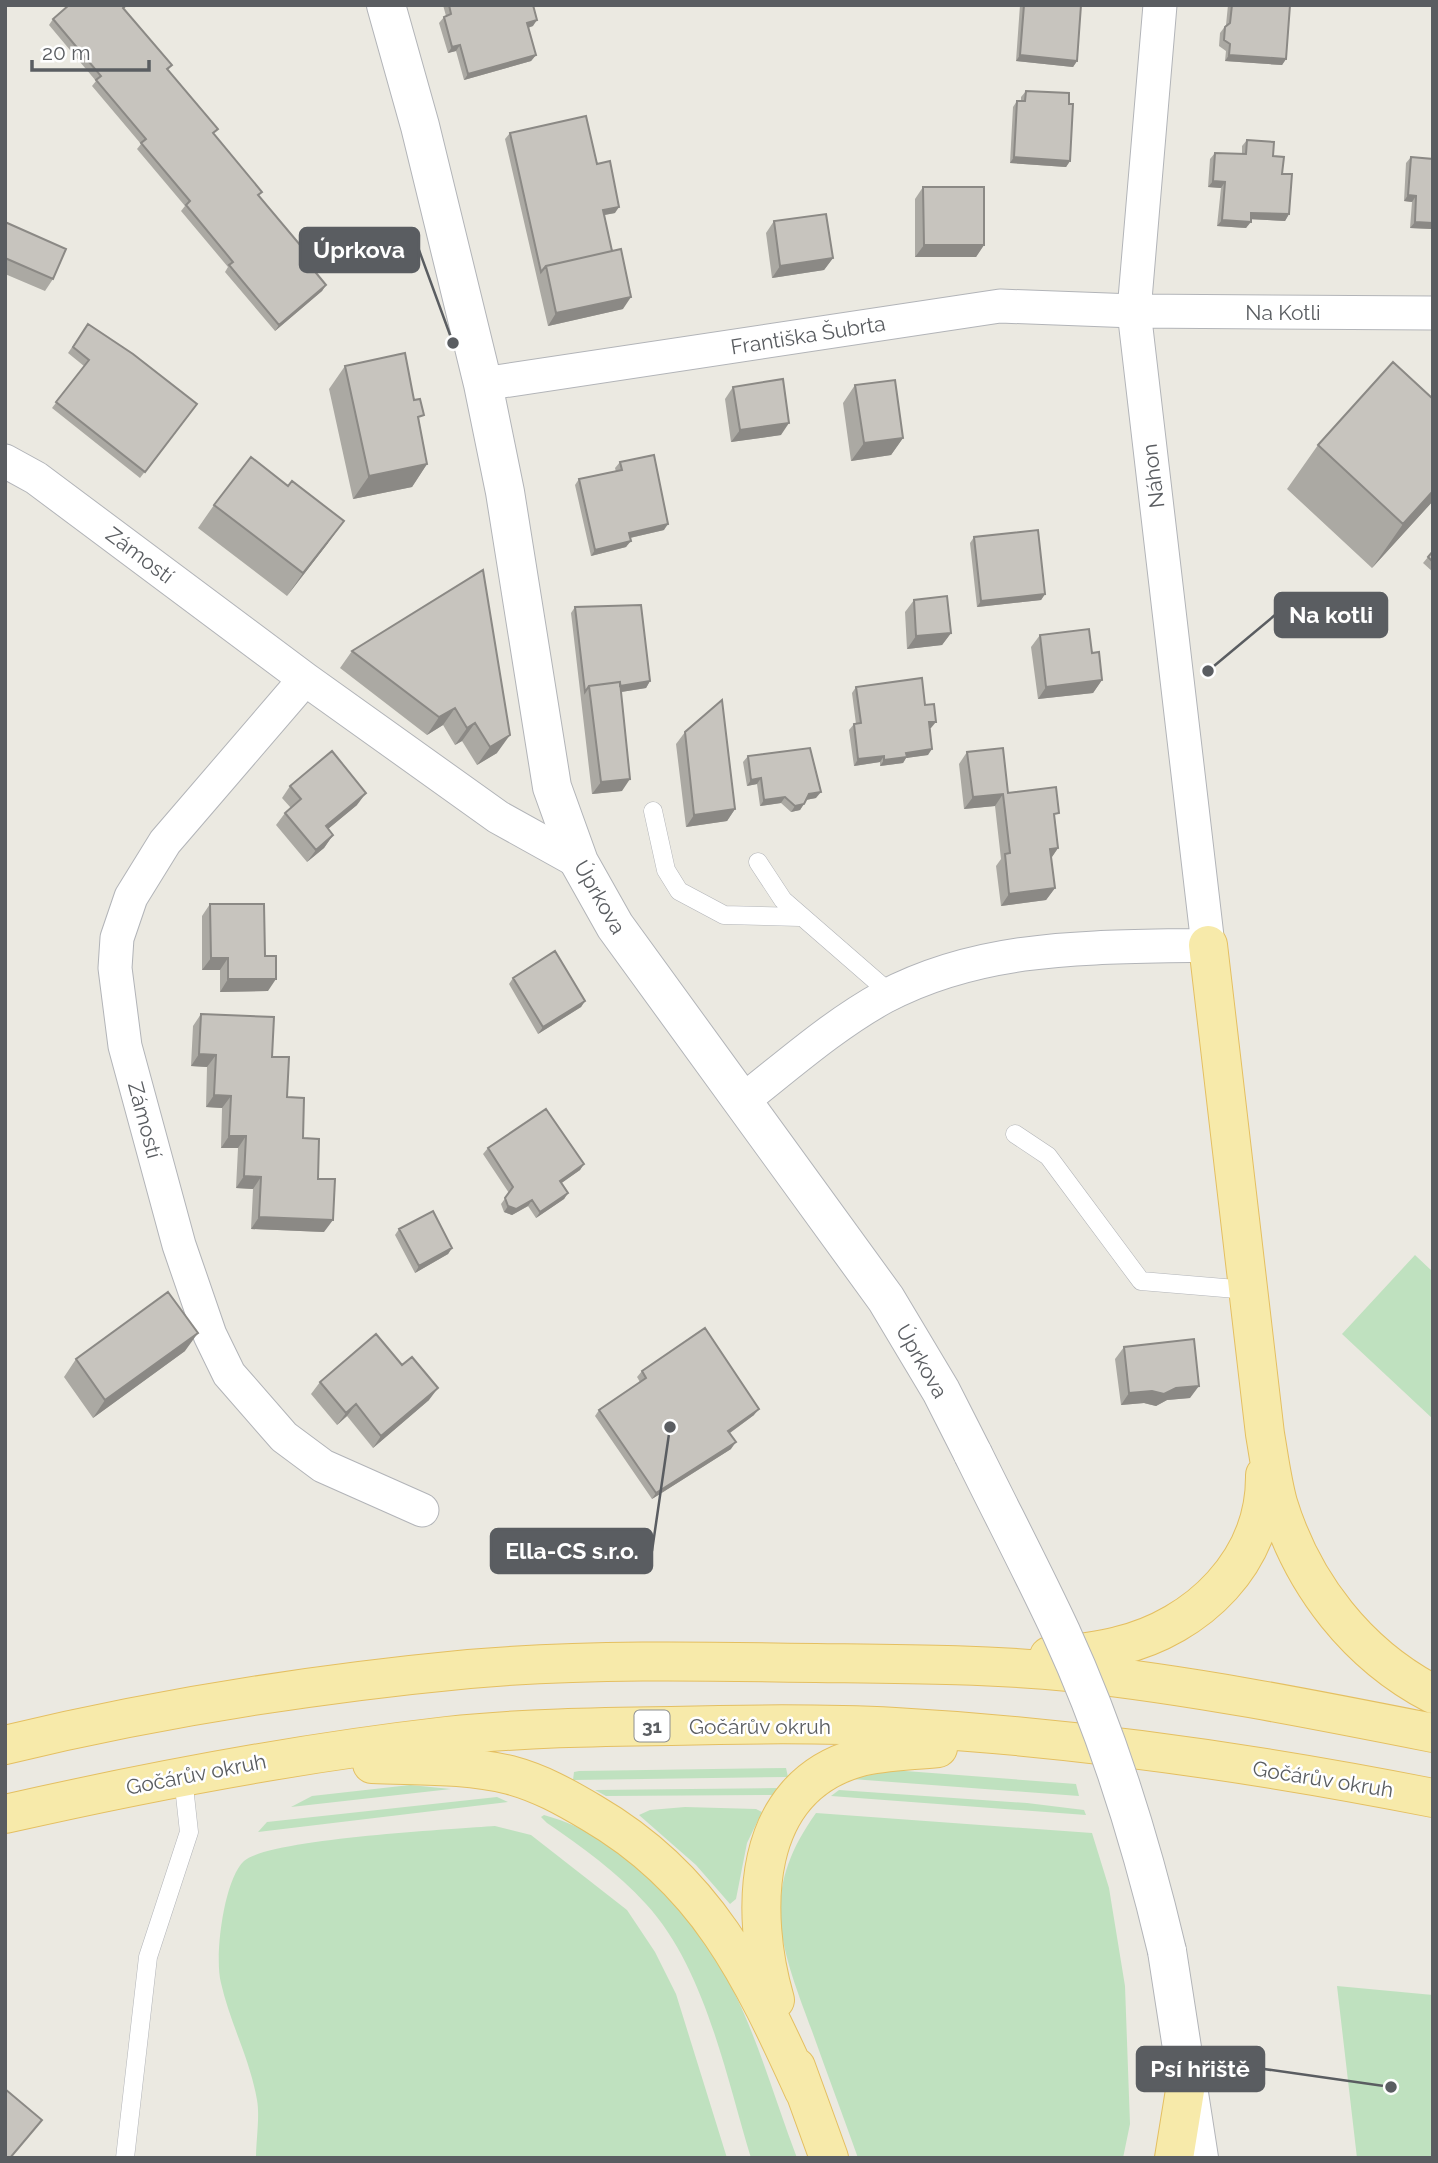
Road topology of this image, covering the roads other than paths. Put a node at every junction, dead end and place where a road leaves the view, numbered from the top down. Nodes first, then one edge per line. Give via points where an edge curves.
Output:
1 (386, 5) edge
2 (1160, 5) edge
3 (1134, 311) junction
4 (1433, 313) edge
5 (483, 384) junction
6 (5, 461) edge
7 (305, 679) junction
8 (653, 811) dead end
9 (579, 862) junction
10 (758, 862) dead end
11 (800, 917) junction
12 (1208, 945) junction
13 (891, 994) junction
14 (741, 1102) junction
15 (1015, 1134) dead end
16 (1248, 1290) junction
17 (1265, 1434) junction
18 (422, 1510) dead end
19 (959, 1665) junction
20 (1433, 1695) edge
21 (1433, 1733) edge
22 (1037, 1737) junction
23 (5, 1745) edge
24 (268, 1760) junction
25 (183, 1777) junction
26 (1433, 1798) edge
27 (5, 1814) edge
28 (1188, 2072) junction
29 (804, 2091) junction
30 (125, 2158) edge
31 (829, 2158) edge
32 (1174, 2158) edge
33 (1199, 2158) edge

1 - 5 street, Úprkova
2 - 3 street, Náhon
3 - 4 street, Na Kotli
3 - 5 street, Františka Šubrta via 1000,306
3 - 12 street, Náhon
5 - 9 street, Úprkova via 508,506 543,742 556,800
6 - 7 street, Zámostí via 36,478
7 - 9 street, Zámostí via 498,817
7 - 18 street, Zámostí via 165,842 131,897 117,939 115,968 125,1046 179,1245 210,1335 229,1374 284,1437 323,1466
8 - 11 lane via 666,870 679,891 724,915
9 - 14 street, Úprkova via 615,926
10 - 11 lane
11 - 13 lane
12 - 13 street via 998,956 944,970
12 - 16 main road
13 - 14 street
14 - 28 street, Úprkova, bridge via 886,1299 941,1391 1061,1633 1133,1820 1167,1951
15 - 16 lane via 1048,1156 1140,1281
16 - 17 main road
17 - 19 main road via 1266,1481 1253,1538 1239,1565 1203,1605 1175,1623 1119,1646
17 - 20 main road via 1288,1530 1329,1604 1370,1653
19 - 21 main road via 1069,1672 1185,1688
19 - 23 main road via 689,1661 472,1669 270,1691
22 - 24 main road, Gočárův okruh / 31 via 892,1727 574,1727 449,1736
22 - 26 main road, Gočárův okruh / 31 via 1337,1779
22 - 29 main road via 856,1759 810,1784 791,1805 767,1849 759,1907 771,1985
24 - 25 main road, Gočárův okruh / 31
24 - 29 main road via 474,1769 545,1786 599,1817 665,1866 719,1927 772,2021
25 - 27 main road, Gočárův okruh / 31
25 - 30 lane via 189,1832 148,1957
28 - 32 main road
28 - 33 street, Úprkova
29 - 31 main road

